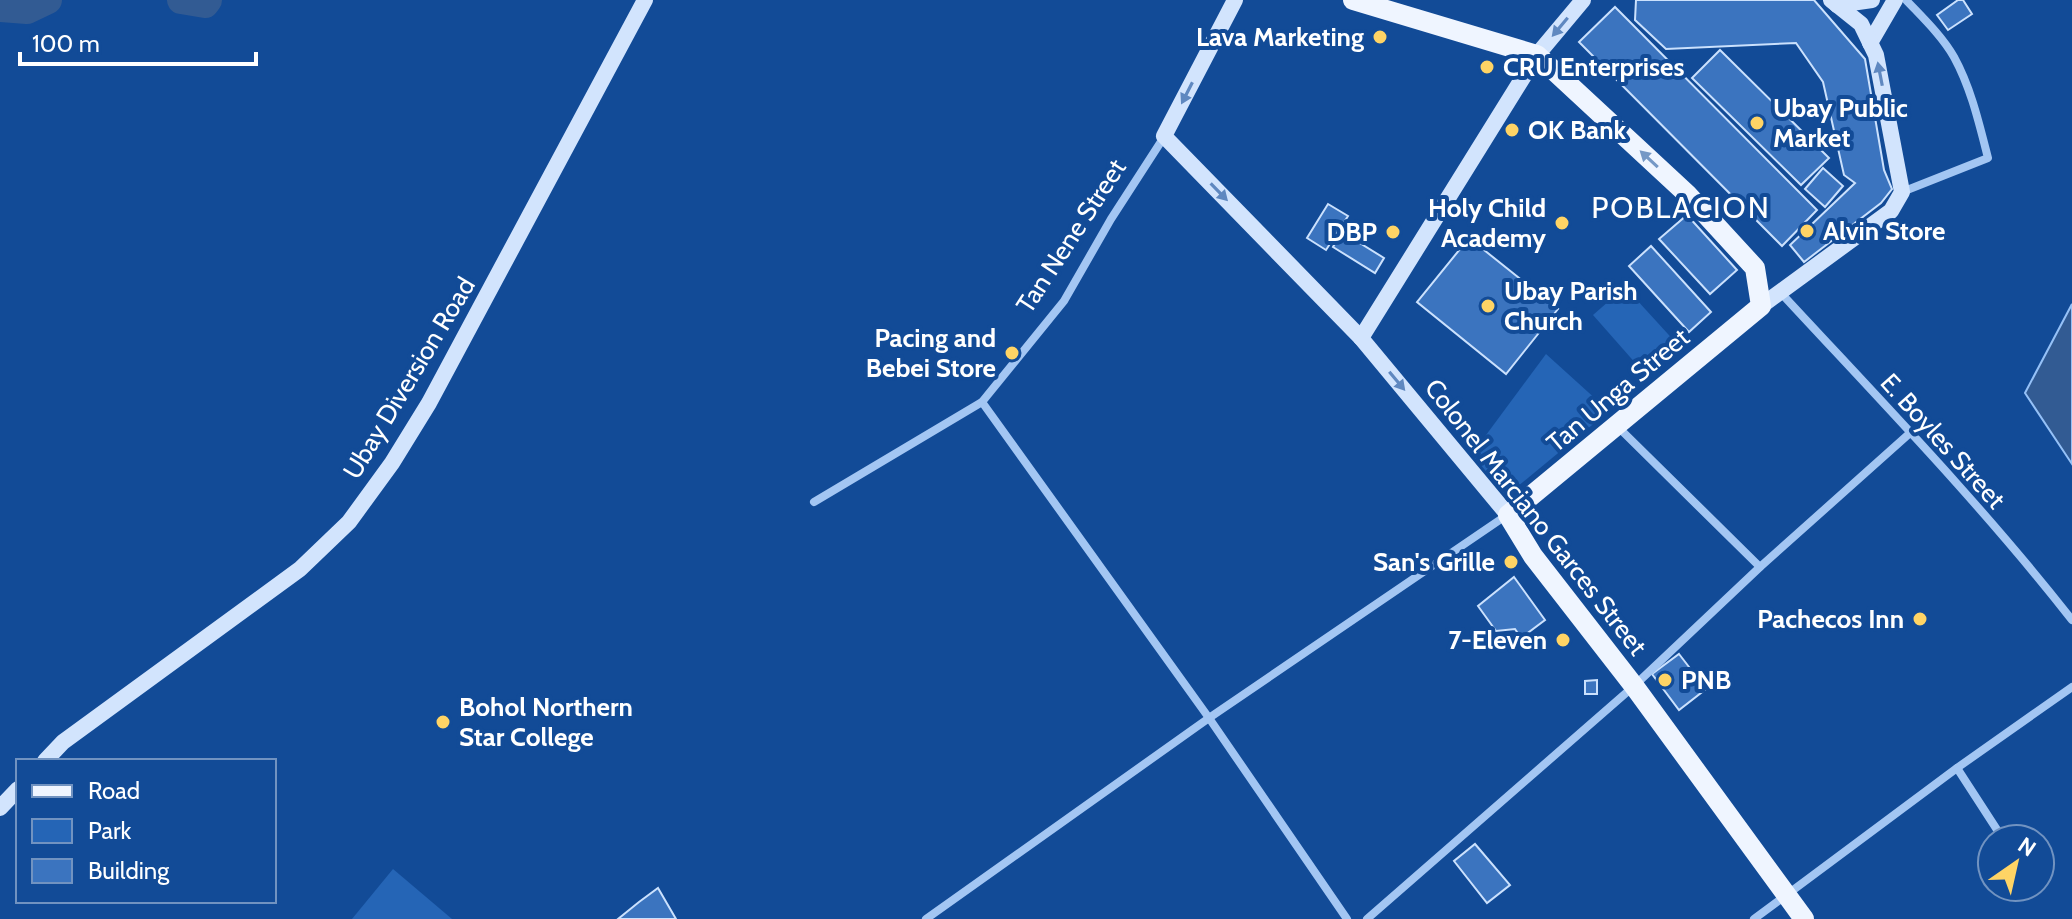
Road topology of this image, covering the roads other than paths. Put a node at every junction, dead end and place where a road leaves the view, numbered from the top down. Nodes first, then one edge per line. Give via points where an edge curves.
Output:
1 (645, 0) edge
2 (1235, 0) edge
3 (1353, 0) edge
4 (1583, 0) edge
5 (1872, 0) edge
6 (1895, 0) edge
7 (1906, 0) edge
8 (1834, 3) edge
9 (1870, 43) junction
10 (1537, 55) junction
11 (1164, 136) junction
12 (1902, 192) junction
13 (1780, 291) junction
14 (1761, 306) junction
15 (1361, 338) junction
16 (982, 402) junction
17 (1616, 425) junction
18 (1910, 433) junction
19 (814, 502) dead end
20 (1508, 515) junction
21 (1760, 567) junction
22 (2072, 620) edge
23 (1634, 686) junction
24 (2072, 687) edge
25 (1209, 718) junction
26 (47, 759) edge
27 (1957, 768) junction
28 (16, 791) edge
29 (0, 808) edge
30 (1993, 823) edge
31 (1787, 896) junction
32 (926, 919) edge
33 (1347, 919) edge
34 (1367, 919) edge
35 (1754, 919) edge
36 (1804, 919) edge

1 - 26 street, Ubay Diversion Road via 429,403 349,522 300,569
2 -> 11 street, Tan Nene Street
3 - 10 main road
4 -> 10 street
5 - 8 street
6 - 9 street
7 - 12 street via 1954,57 1988,158
8 - 9 street via 1861,24
12 -> 9 street
14 -> 10 main road via 1755,268 1687,194
10 - 15 street
11 -> 15 street, Colonel Marciano Garces Street
11 - 16 street, Tan Nene Street via 1064,301
12 - 13 street via 1891,211
13 - 14 street
13 - 18 street, E. Boyles Street
14 - 17 main road, Tan Unga Street
15 -> 20 street, Colonel Marciano Garces Street
16 - 19 street, Tan Nene Street
16 - 25 street
17 - 20 main road, Tan Unga Street
17 - 21 street
18 - 21 street
18 - 22 street, E. Boyles Street
20 - 23 main road, Colonel Marciano Garces Street via 1533,556
20 - 25 street
21 - 23 street
23 - 31 main road, Colonel Marciano Garces Street
23 - 34 street
24 - 27 street
25 - 32 street
25 - 33 street
27 - 30 street
27 - 31 street
28 - 29 street
31 - 35 street
31 - 36 main road, Colonel Marciano Garces Street

